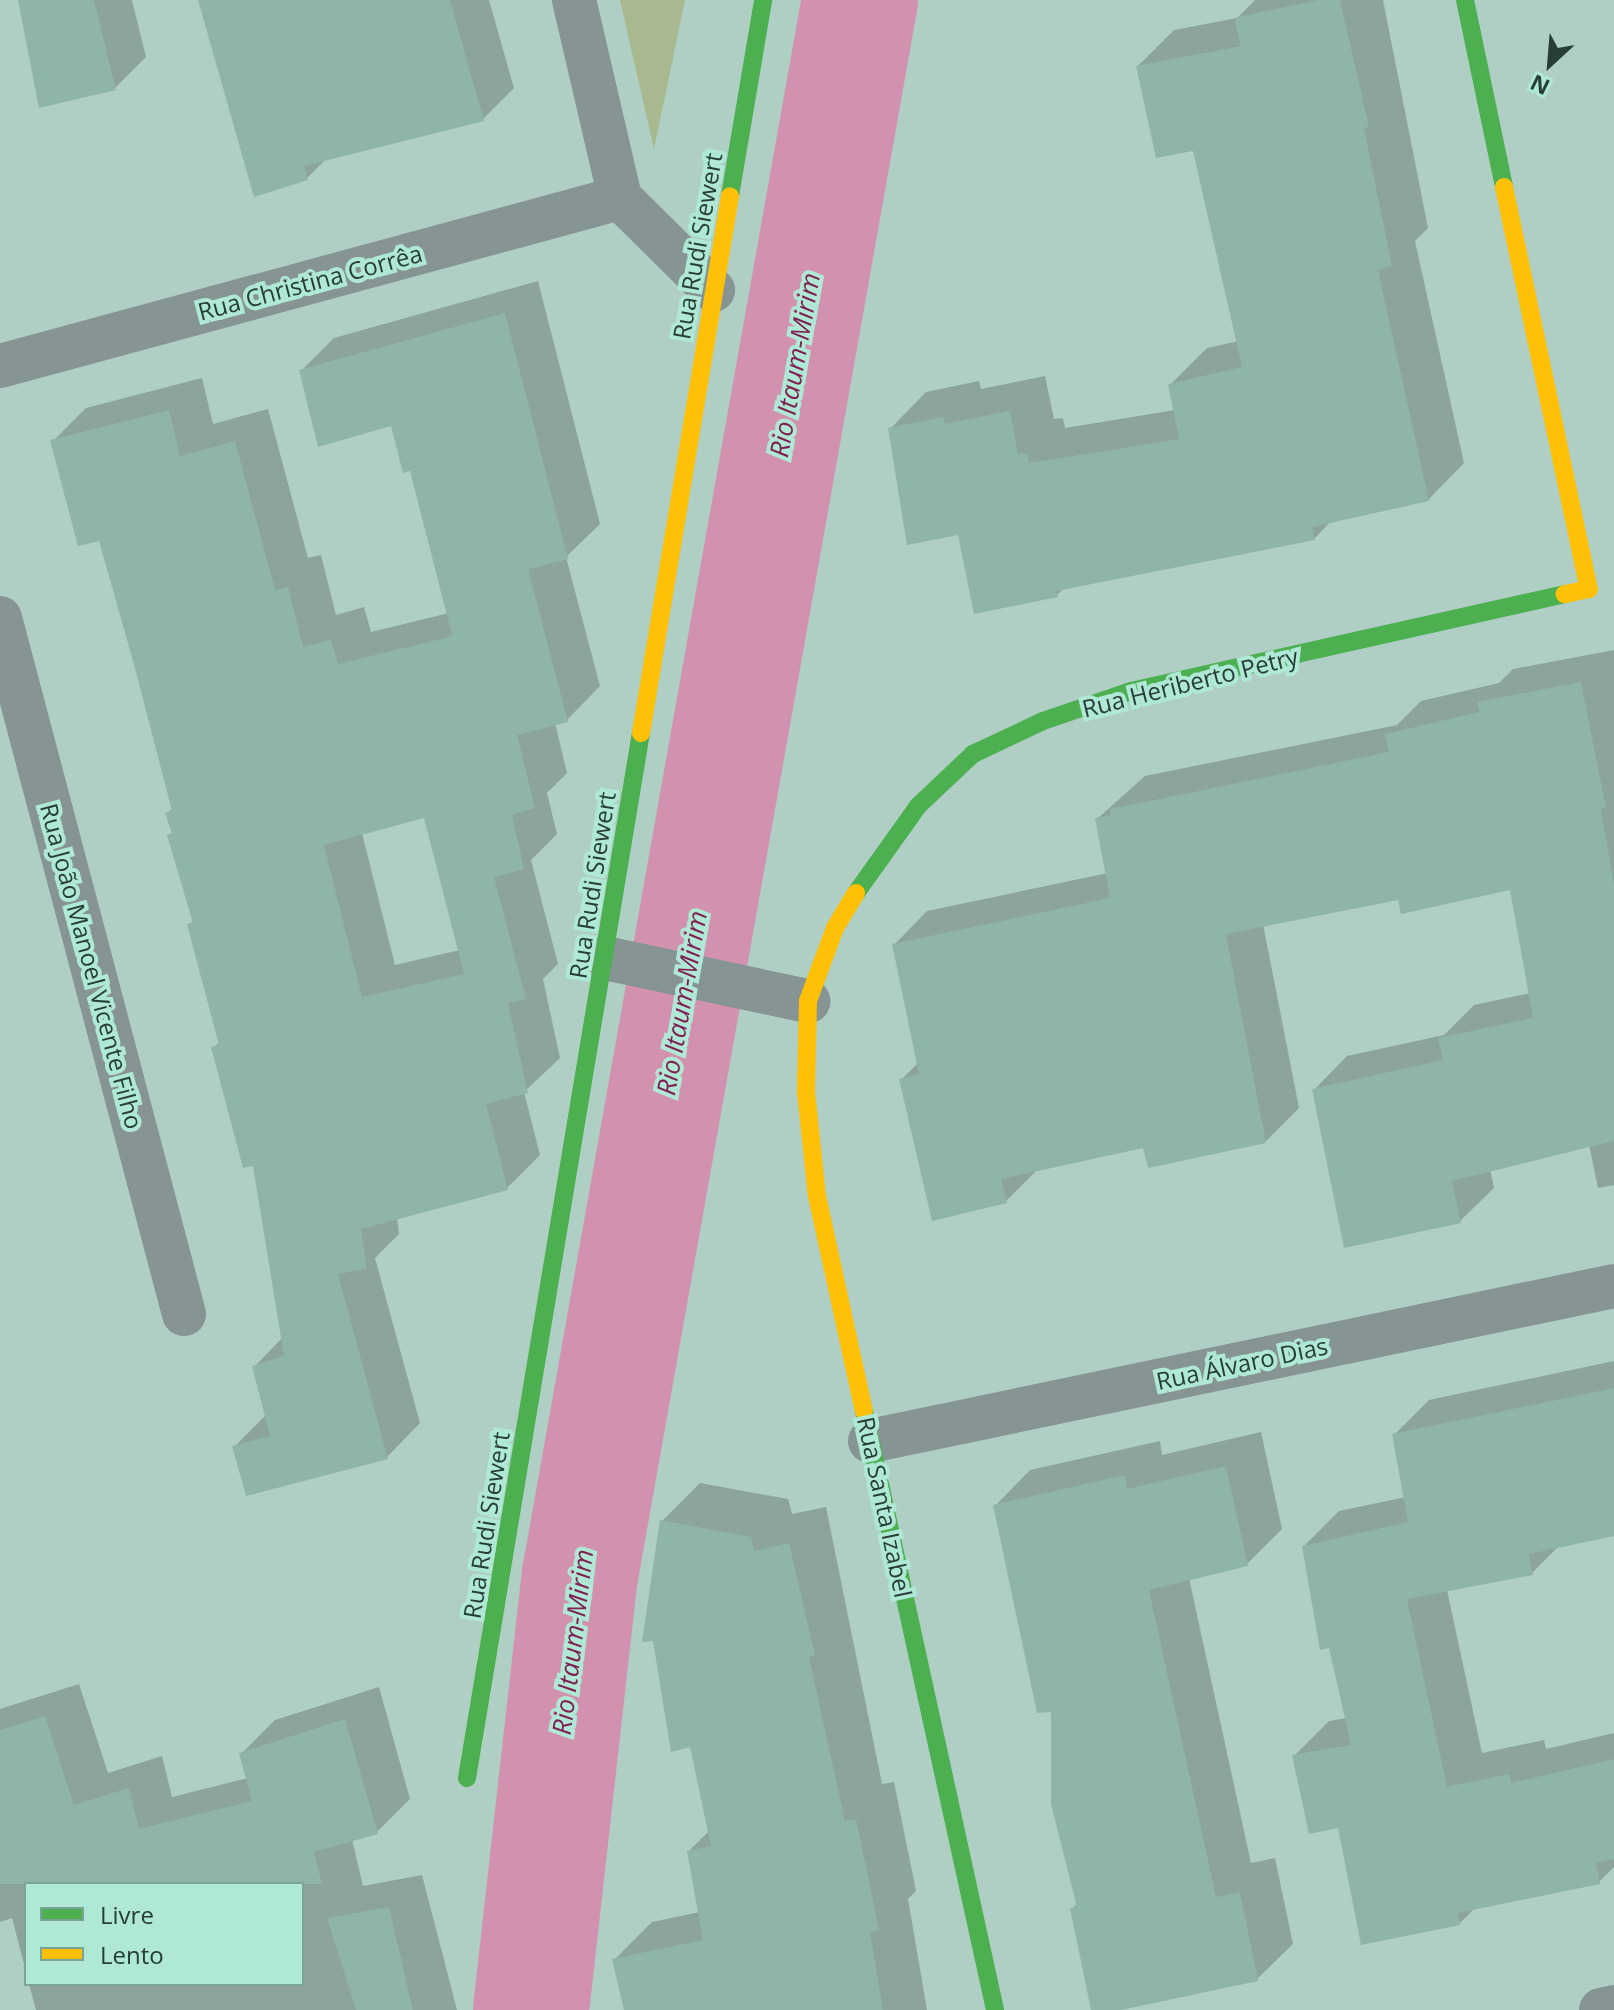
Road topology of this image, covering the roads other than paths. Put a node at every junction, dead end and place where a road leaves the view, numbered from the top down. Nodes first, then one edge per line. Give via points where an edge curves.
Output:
1 (574, 0) edge
2 (763, 0) edge
3 (1465, 0) edge
4 (620, 198) junction
5 (713, 290) junction
6 (0, 366) edge
7 (1602, 587) edge
8 (0, 618) edge
9 (605, 958) junction
10 (808, 1001) junction
11 (1614, 1286) edge
12 (184, 1314) dead end
13 (870, 1441) junction
14 (467, 1778) dead end
15 (1614, 2007) edge
16 (995, 2010) edge
17 (1601, 2010) edge

1 - 4 street
2 - 5 street, Rua Rudi Siewert
3 - 7 street
4 - 5 street
4 - 6 street, Rua Christina Corrêa
5 - 9 street, Rua Rudi Siewert
7 - 10 street, Rua Heriberto Petry via 1131,691 1043,721 973,754 918,806 872,866 835,928
8 - 12 street, Rua João Manoel Vicente Filho
9 - 10 street
9 - 14 street, Rua Rudi Siewert
10 - 13 street, Rua Santa Izabel via 806,1092 817,1196
11 - 13 street, Rua Álvaro Dias
13 - 16 street, Rua Santa Izabel
15 - 17 street

